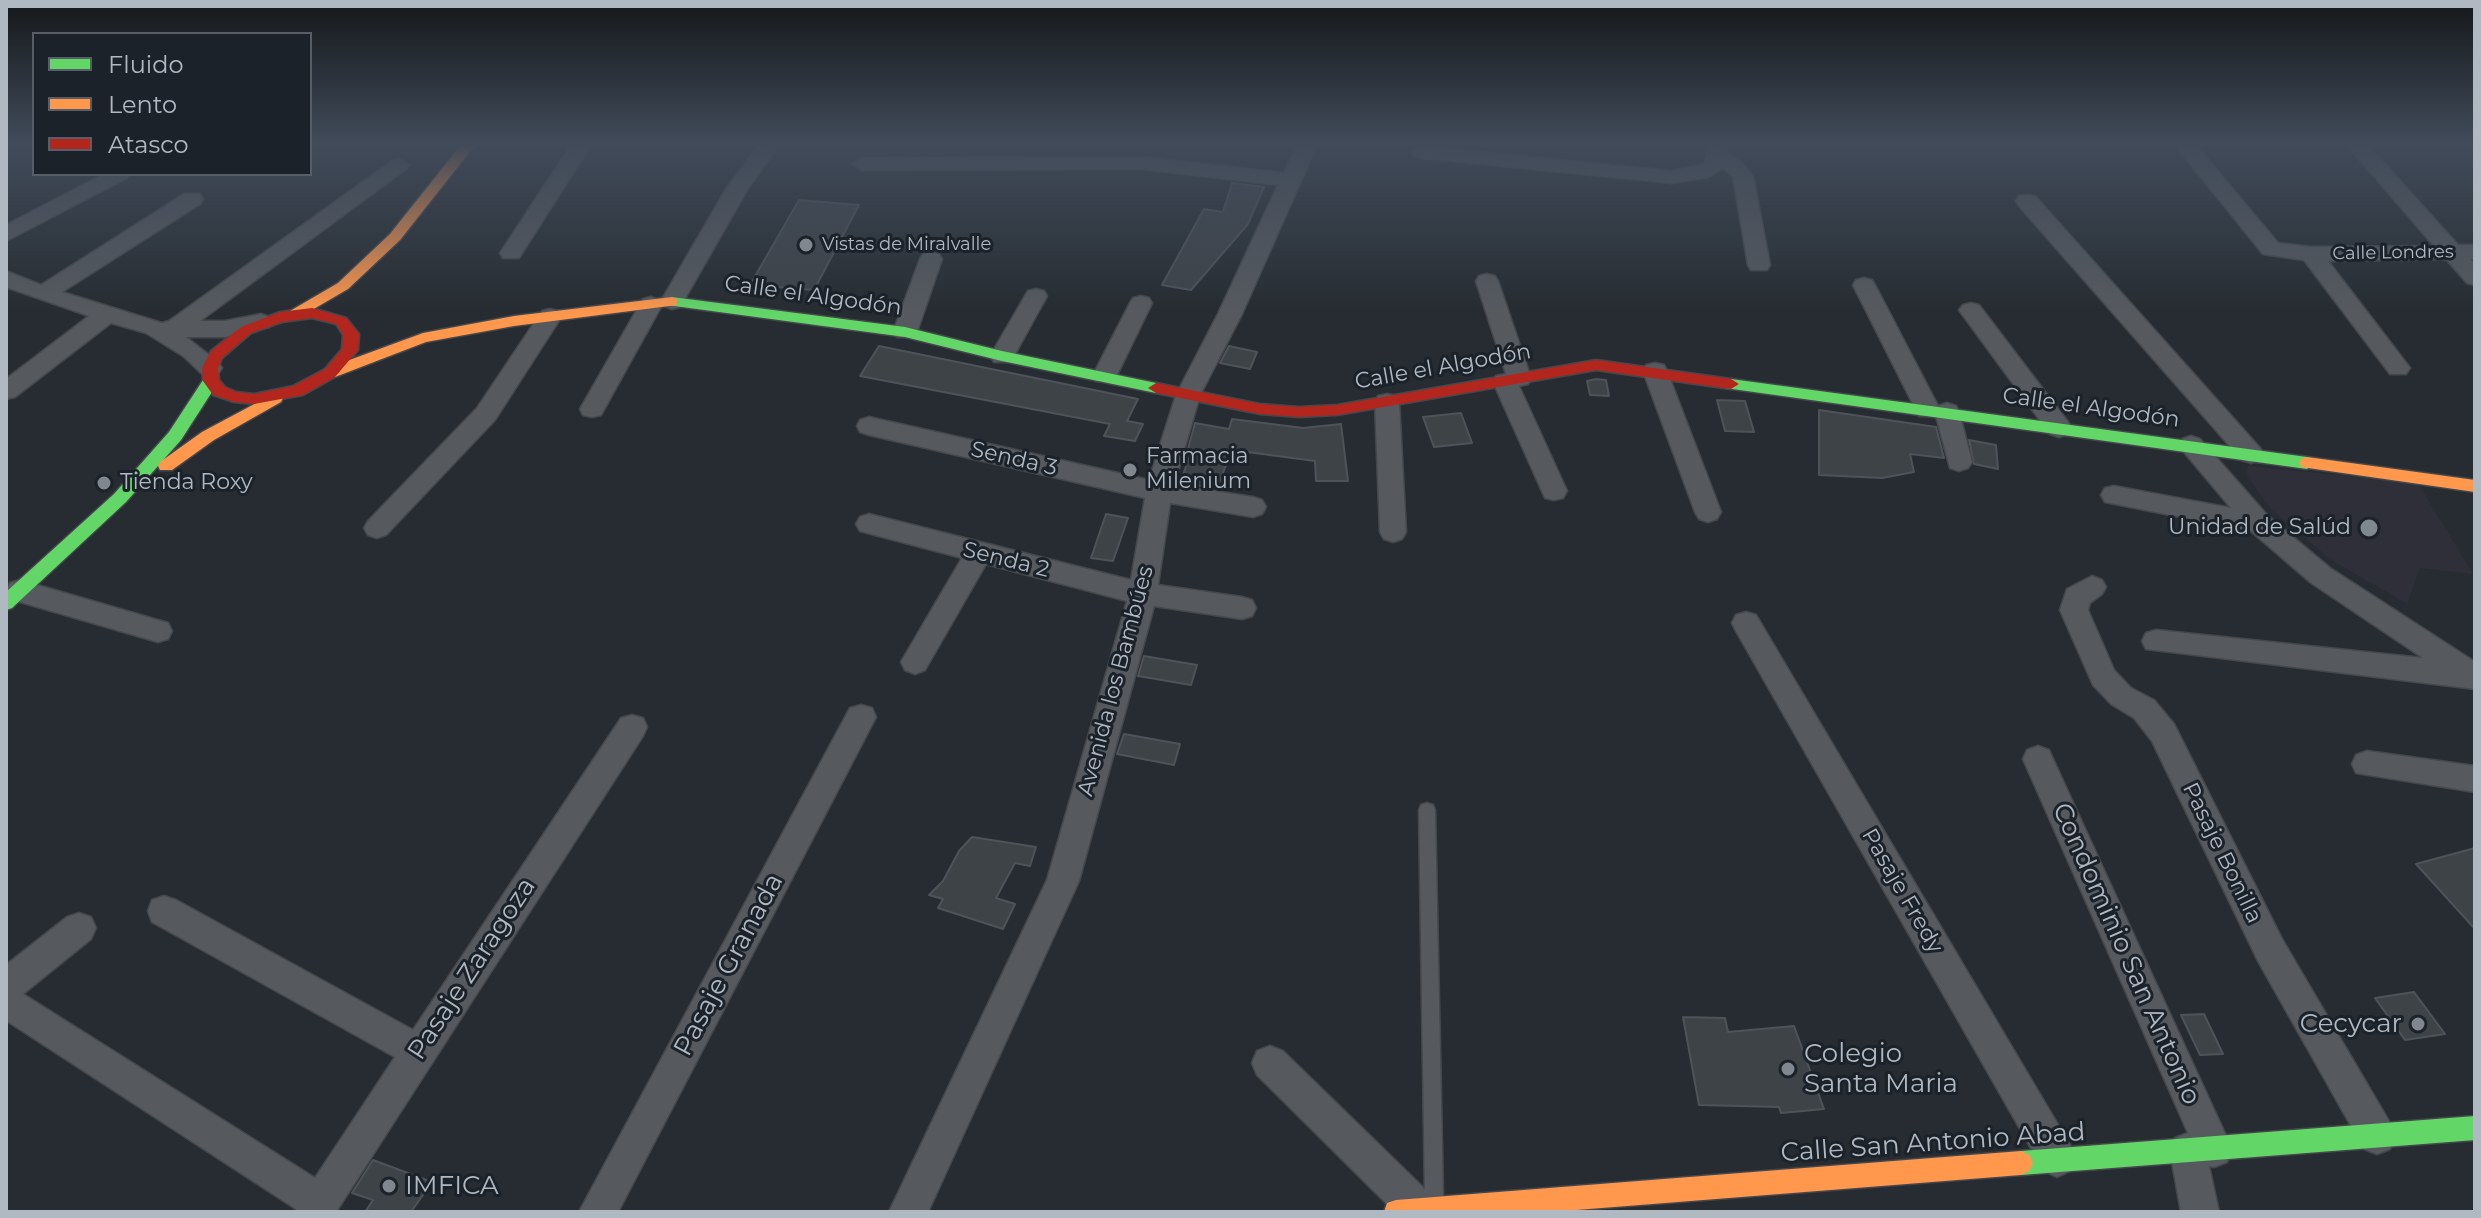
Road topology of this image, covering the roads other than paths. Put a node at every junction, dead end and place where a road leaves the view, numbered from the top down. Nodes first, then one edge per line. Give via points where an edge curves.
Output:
1 (67, 202) edge
2 (187, 202) edge
3 (346, 202) edge
4 (423, 202) edge
5 (544, 202) edge
6 (728, 202) edge
7 (1281, 202) edge
8 (1748, 202) edge
9 (2028, 202) edge
10 (2231, 202) edge
11 (2414, 202) edge
12 (6, 234) edge
13 (395, 237) junction
14 (2464, 252) edge
15 (511, 253) dead end
16 (2311, 254) junction
17 (931, 259) dead end
18 (1759, 265) dead end
19 (6, 278) edge
20 (2475, 278) edge
21 (1487, 281) dead end
22 (1864, 285) dead end
23 (366, 291) dead end
24 (38, 293) junction
25 (1036, 296) dead end
26 (6, 297) edge
27 (661, 303) junction
28 (1141, 303) dead end
29 (1971, 310) dead end
30 (107, 314) junction
31 (295, 314) junction
32 (550, 316) junction
33 (266, 322) junction
34 (352, 327) junction
35 (164, 328) junction
36 (905, 332) junction
37 (423, 338) junction
38 (1002, 356) junction
39 (2398, 368) dead end
40 (1655, 371) junction
41 (330, 373) junction
42 (210, 375) junction
43 (1105, 375) junction
44 (1512, 380) junction
45 (6, 391) edge
46 (1188, 395) junction
47 (277, 397) junction
48 (1387, 402) junction
49 (592, 409) dead end
50 (1938, 411) junction
51 (869, 426) dead end
52 (2059, 428) junction
53 (2191, 445) junction
54 (2251, 454) junction
55 (1959, 462) dead end
56 (2475, 486) edge
57 (1159, 491) junction
58 (1554, 491) dead end
59 (2114, 495) dead end
60 (120, 498) junction
61 (1253, 507) dead end
62 (1708, 512) dead end
63 (2259, 523) junction
64 (869, 524) dead end
65 (377, 528) dead end
66 (1393, 532) dead end
67 (978, 554) junction
68 (2092, 587) dead end
69 (1143, 594) junction
70 (13, 597) edge
71 (1242, 608) dead end
72 (1746, 623) dead end
73 (158, 631) dead end
74 (2156, 641) dead end
75 (915, 662) dead end
76 (2473, 676) edge
77 (861, 717) dead end
78 (632, 727) dead end
79 (2038, 759) dead end
80 (2367, 764) dead end
81 (2475, 779) edge
82 (1427, 810) dead end
83 (164, 911) dead end
84 (79, 928) dead end
85 (12, 998) edge
86 (418, 1051) junction
87 (1270, 1063) dead end
88 (2475, 1128) edge
89 (2377, 1136) junction
90 (2201, 1150) junction
91 (2057, 1158) junction
92 (317, 1207) edge
93 (1416, 1210) edge
94 (598, 1212) edge
95 (908, 1212) edge
96 (2200, 1212) edge

1 - 12 street
2 - 24 street
3 - 35 street
4 - 13 street
5 - 15 street
6 - 27 street
7 - 46 street, Avenida los Bambúes
8 - 18 street
9 - 54 street
10 - 16 street, Calle Londres via 2264,243 2283,252
11 - 14 street
13 - 23 street
13 - 31 street via 343,286
14 - 16 street, Calle Londres
14 - 20 street
16 - 39 street
17 - 36 street
19 - 24 street
21 - 44 street
22 - 50 street
24 - 26 street
24 - 30 street
25 - 38 street
27 - 32 street, Calle el Algodón
27 - 36 street, Calle el Algodón
27 - 49 street
28 - 43 street
29 - 52 street
30 - 35 street
30 - 45 street
31 - 33 street
31 - 34 street, Calle el Algodón via 328,316
32 - 37 street, Calle el Algodón
32 - 65 street via 486,414
33 - 35 street via 225,329
33 - 42 street via 228,342 216,355
34 - 37 street, Calle el Algodón
34 - 41 street via 350,350
35 - 42 street
36 - 38 street, Calle el Algodón
37 - 41 street, Calle el Algodón
38 - 43 street, Calle el Algodón
40 - 44 street, Calle el Algodón via 1596,365
40 - 50 street, Calle el Algodón
40 - 62 street
41 - 47 street, Calle el Algodón
42 - 47 street via 219,391 234,397
42 - 60 street via 175,436
43 - 46 street, Calle el Algodón
44 - 48 street, Calle el Algodón
44 - 58 street
46 - 48 street, Calle el Algodón via 1299,412
46 - 57 street, Avenida los Bambúes
47 - 60 street, Calle el Algodón via 208,436
48 - 66 street
50 - 52 street, Calle el Algodón
50 - 55 street
51 - 57 street, Senda 3
52 - 53 street, Calle el Algodón
53 - 54 street, Calle el Algodón
53 - 63 street
54 - 56 street, Calle el Algodón
57 - 61 street, Senda 3
57 - 69 street, Avenida los Bambúes
59 - 63 street
60 - 70 street
63 - 76 street via 2320,575
64 - 67 street, Senda 2
67 - 69 street, Senda 2
67 - 75 street
68 - 89 street, Pasaje Bonilla via 2077,597 2074,610 2103,677 2155,720 2270,950
69 - 71 street, Senda 2
69 - 95 street, Avenida los Bambúes via 1063,881
70 - 73 street
72 - 91 street, Pasaje Fredy
74 - 76 street
77 - 94 street, Pasaje Granada
78 - 86 street, Pasaje Zaragoza
79 - 90 street, Condominio San Antonio
80 - 81 street
82 - 93 lane
83 - 86 street
84 - 85 street
85 - 92 street
86 - 92 street, Pasaje Zaragoza
87 - 93 street
88 - 89 street, Calle San Antonio Abad
89 - 90 street, Calle San Antonio Abad
90 - 91 street, Calle San Antonio Abad
90 - 96 street, Condominio San Antonio
91 - 93 street, Calle San Antonio Abad

